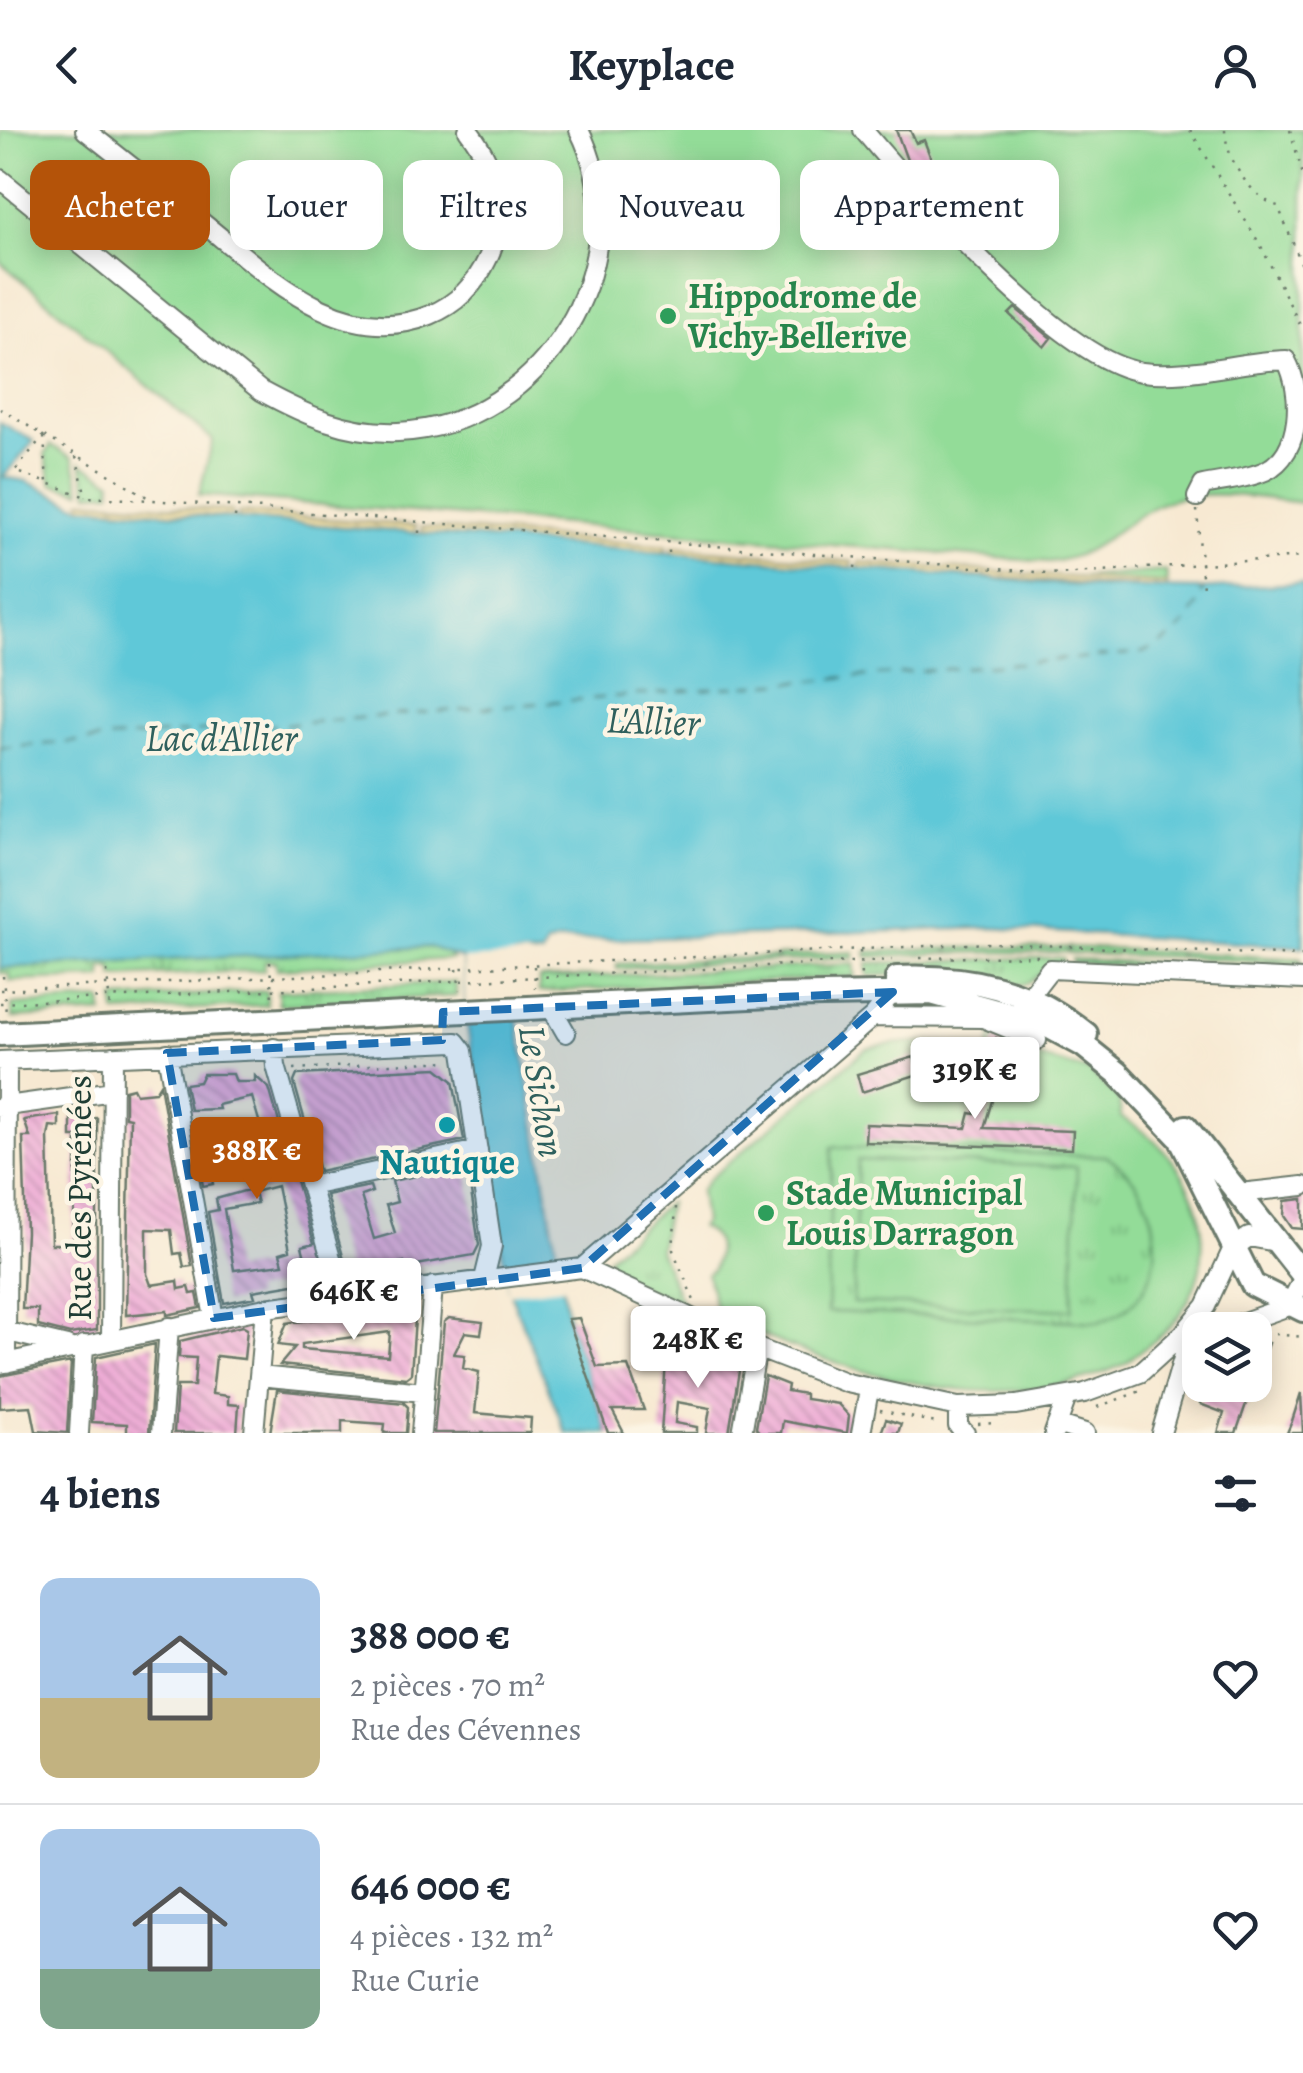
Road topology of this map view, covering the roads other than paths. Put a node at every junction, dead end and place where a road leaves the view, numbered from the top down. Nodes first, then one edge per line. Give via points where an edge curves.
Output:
1 (85, 130) edge
2 (468, 130) edge
3 (579, 130) edge
4 (863, 130) edge
5 (0, 179) edge
6 (1196, 497) road end
7 (1303, 980) edge
8 (861, 986) junction
9 (893, 992) junction
10 (539, 997) junction
11 (1032, 997) junction
12 (456, 1001) junction
13 (2, 1017) edge
14 (873, 1017) junction
15 (1038, 1031) junction
16 (566, 1032) dead end
17 (446, 1040) junction
18 (274, 1048) junction
19 (167, 1053) junction
20 (113, 1056) junction
21 (4, 1061) edge
22 (112, 1091) junction
23 (4, 1108) edge
24 (478, 1150) junction
25 (310, 1186) junction
26 (1303, 1186) edge
27 (1240, 1193) junction
28 (1276, 1242) junction
29 (1232, 1248) junction
30 (575, 1268) junction
31 (1303, 1277) edge
32 (484, 1279) junction
33 (433, 1286) junction
34 (342, 1297) junction
35 (265, 1308) junction
36 (1296, 1308) edge
37 (1272, 1315) edge
38 (214, 1318) junction
39 (170, 1328) junction
40 (4, 1330) edge
41 (110, 1340) junction
42 (79, 1346) junction
43 (758, 1348) junction
44 (1182, 1349) edge
45 (1157, 1360) junction
46 (3, 1363) edge
47 (1182, 1375) edge
48 (259, 1376) junction
49 (869, 1390) junction
50 (424, 1392) junction
51 (1067, 1397) junction
52 (958, 1407) junction
53 (1056, 1429) edge
54 (79, 1433) edge
55 (161, 1433) edge
56 (254, 1433) edge
57 (421, 1433) edge
58 (742, 1433) edge
59 (861, 1433) edge
60 (965, 1433) edge
61 (1085, 1433) edge
62 (1161, 1433) edge

1 - 2 street via 267,275 333,314 382,327 409,324 456,301 490,254 500,214 497,187
3 - 5 street via 600,201 597,256 583,303 524,382 473,414 399,432 336,425 261,391
4 - 6 street via 946,226 1093,356 1162,373 1286,360 1301,390 1288,450 1264,471 1203,486
7 - 11 street via 1050,969
8 - 9 main road
8 - 10 main road
8 - 11 main road via 968,979
9 - 14 street
9 - 15 main road via 946,996
10 - 12 main road
10 - 16 street
11 - 15 street
11 - 27 main road via 1126,1066
12 - 13 main road
12 - 13 main road via 272,999
12 - 17 street
14 - 15 street via 983,1018
14 - 30 street
15 - 29 main road via 1083,1045 1180,1138
17 - 18 street
17 - 24 street via 463,1051
18 - 19 street
18 - 25 street
19 - 20 street
19 - 38 street
20 - 21 street
20 - 22 street, Rue des Pyrénées
21 - 23 street
22 - 23 street
22 - 41 street, Rue des Pyrénées
23 - 40 street
24 - 25 street
24 - 32 street via 492,1246
25 - 34 street
26 - 27 street
27 - 28 main road
28 - 29 street via 1249,1237
28 - 31 main road
29 - 36 main road via 1253,1285
29 - 45 street via 1206,1306
30 - 32 street
30 - 43 street
31 - 36 street
32 - 33 street
33 - 34 street
33 - 50 street
34 - 35 street
35 - 38 street
35 - 48 street
36 - 37 street
38 - 39 street
39 - 41 street
39 - 55 street
40 - 42 street
40 - 46 street
41 - 42 street
42 - 46 street
42 - 54 street
43 - 49 street
43 - 58 street
44 - 45 street
45 - 51 street via 1116,1384
47 - 62 street
48 - 50 street
48 - 56 street
49 - 52 street
49 - 59 street
50 - 57 street
51 - 52 street
51 - 53 street
52 - 60 street
53 - 61 street

